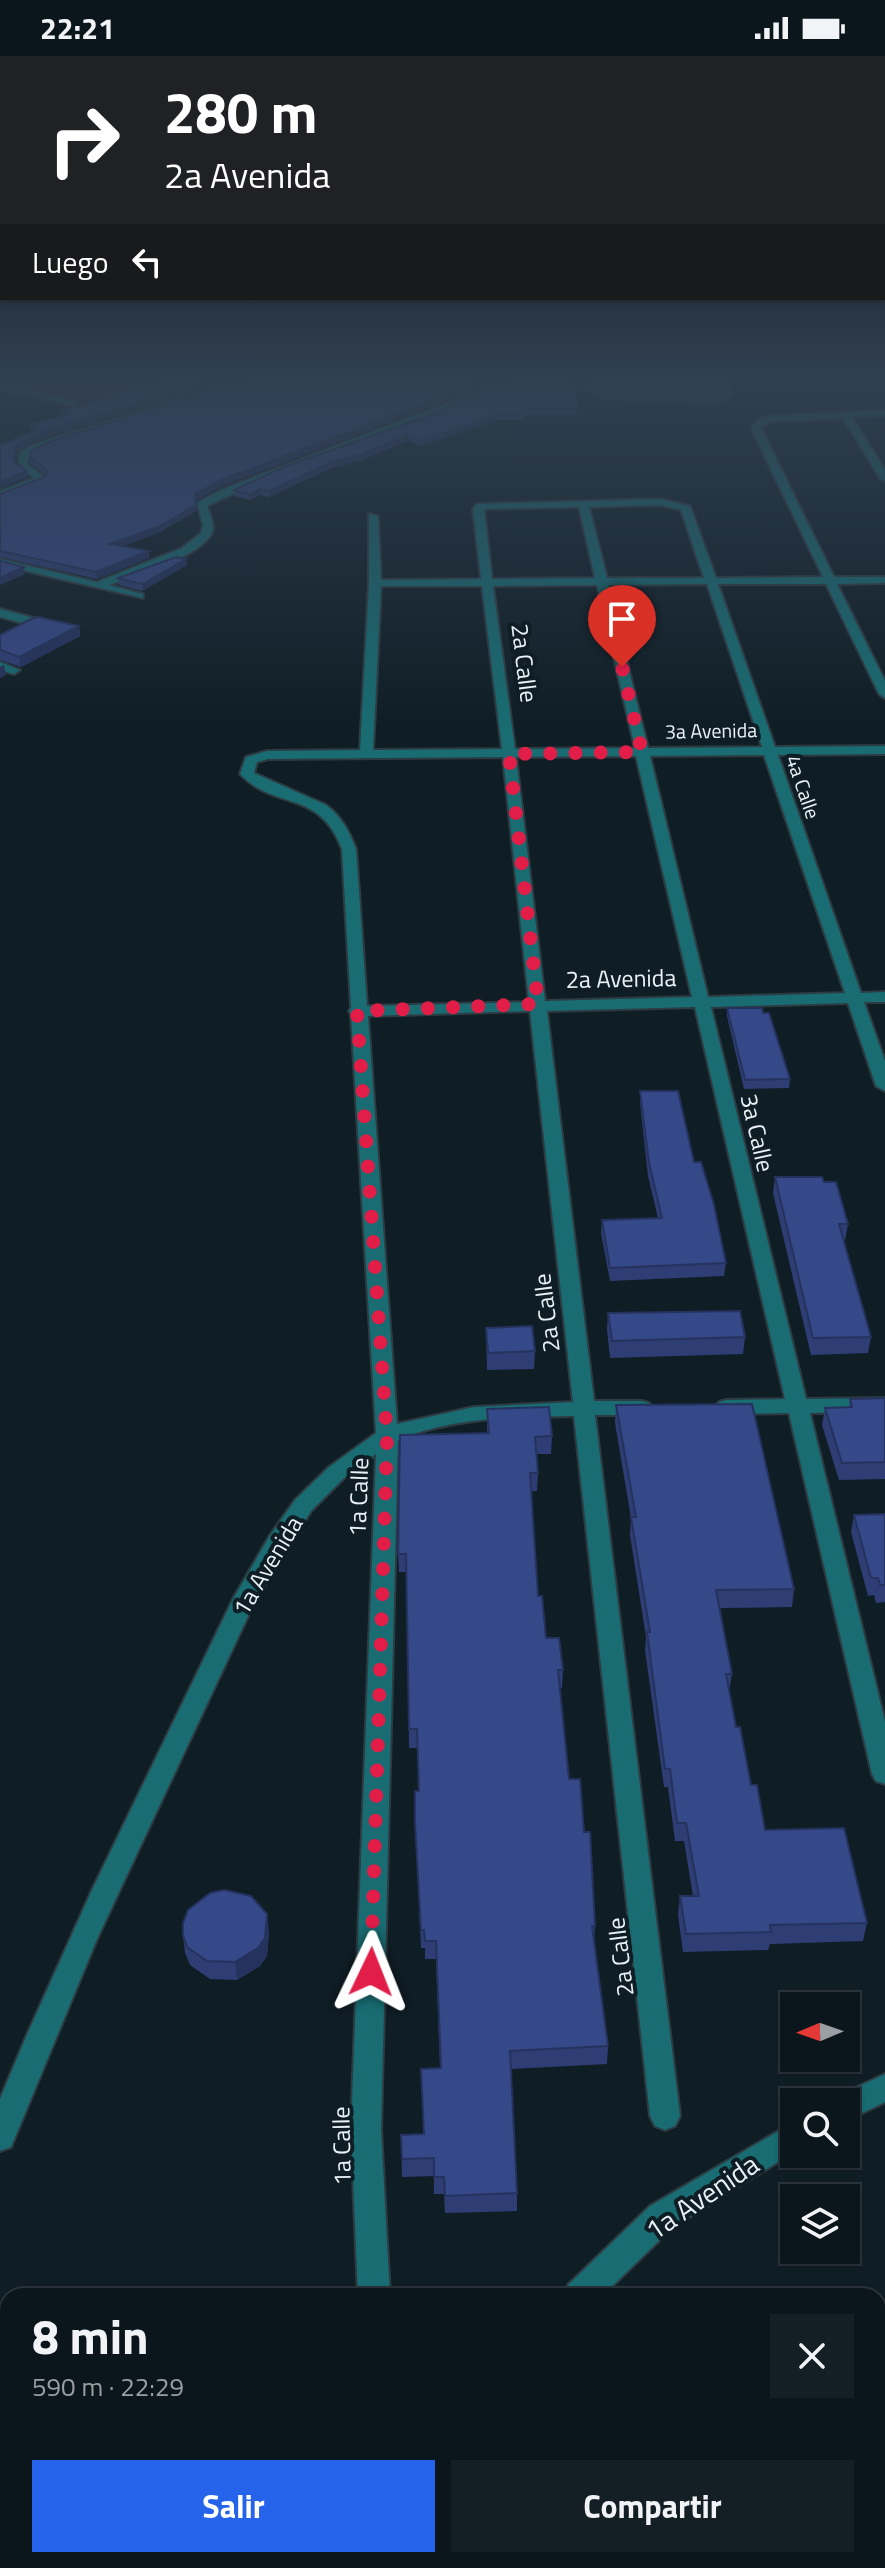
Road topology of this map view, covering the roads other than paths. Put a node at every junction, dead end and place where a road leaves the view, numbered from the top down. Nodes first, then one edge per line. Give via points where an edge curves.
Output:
1 (217, 495) edge
2 (787, 495) edge
3 (583, 503) junction
4 (373, 516) dead end
5 (0, 562) edge
6 (827, 580) junction
7 (885, 580) edge
8 (487, 581) junction
9 (711, 581) junction
10 (601, 582) junction
11 (375, 583) junction
12 (98, 586) junction
13 (139, 596) dead end
14 (0, 613) edge
15 (34, 622) edge
16 (0, 666) edge
17 (14, 670) edge
18 (885, 694) edge
19 (885, 750) edge
20 (770, 751) junction
21 (642, 752) junction
22 (509, 754) junction
23 (366, 755) junction
24 (251, 760) joint
25 (885, 997) edge
26 (855, 998) junction
27 (701, 1001) junction
28 (538, 1004) junction
29 (357, 1011) junction
30 (885, 1086) edge
31 (885, 1405) edge
32 (797, 1406) junction
33 (706, 1407) edge
34 (660, 1408) edge
35 (584, 1409) junction
36 (387, 1437) junction
37 (885, 1774) edge
38 (885, 2087) edge
39 (860, 2100) edge
40 (665, 2116) dead end
41 (0, 2137) edge
42 (780, 2145) edge
43 (374, 2288) edge
44 (587, 2288) edge

1 - 12 street via 201,505 206,534 186,550
2 - 6 street
3 - 8 street, 2a Calle via 481,506
3 - 9 street, 4a Calle via 660,502 686,508
3 - 10 street, 3a Calle
4 - 11 street
5 - 12 street
6 - 7 street
6 - 9 street
6 - 18 street
8 - 10 street
8 - 11 street
8 - 22 street, 2a Calle
9 - 10 street
9 - 20 street, 4a Calle
10 - 21 street, 3a Calle
11 - 23 street
12 - 13 street
14 - 15 street
16 - 17 street
19 - 20 street, 3a Avenida
20 - 21 street, 3a Avenida
20 - 26 street, 4a Calle
21 - 22 street, 3a Avenida
21 - 27 street, 3a Calle
22 - 23 street, 3a Avenida
22 - 28 street, 2a Calle
23 - 24 street, 3a Avenida via 267,755
24 - 29 street, 1a Calle via 247,774 258,784 316,806 338,823 349,849
25 - 26 street, 2a Avenida
26 - 27 street, 2a Avenida
26 - 30 street, 4a Calle
27 - 28 street, 2a Avenida
27 - 32 street, 3a Calle
28 - 29 street, 2a Avenida
28 - 35 street, 2a Calle
29 - 36 street, 1a Calle
31 - 32 street
32 - 33 street
32 - 37 street, 3a Calle
34 - 35 street, 1a Avenida
35 - 36 street, 1a Avenida via 501,1412 427,1423
35 - 40 street, 2a Calle
36 - 41 street, 1a Avenida via 296,1514 261,1572 105,1888
36 - 43 street, 1a Calle via 366,2130
38 - 39 street
42 - 44 street, 1a Avenida via 661,2217

